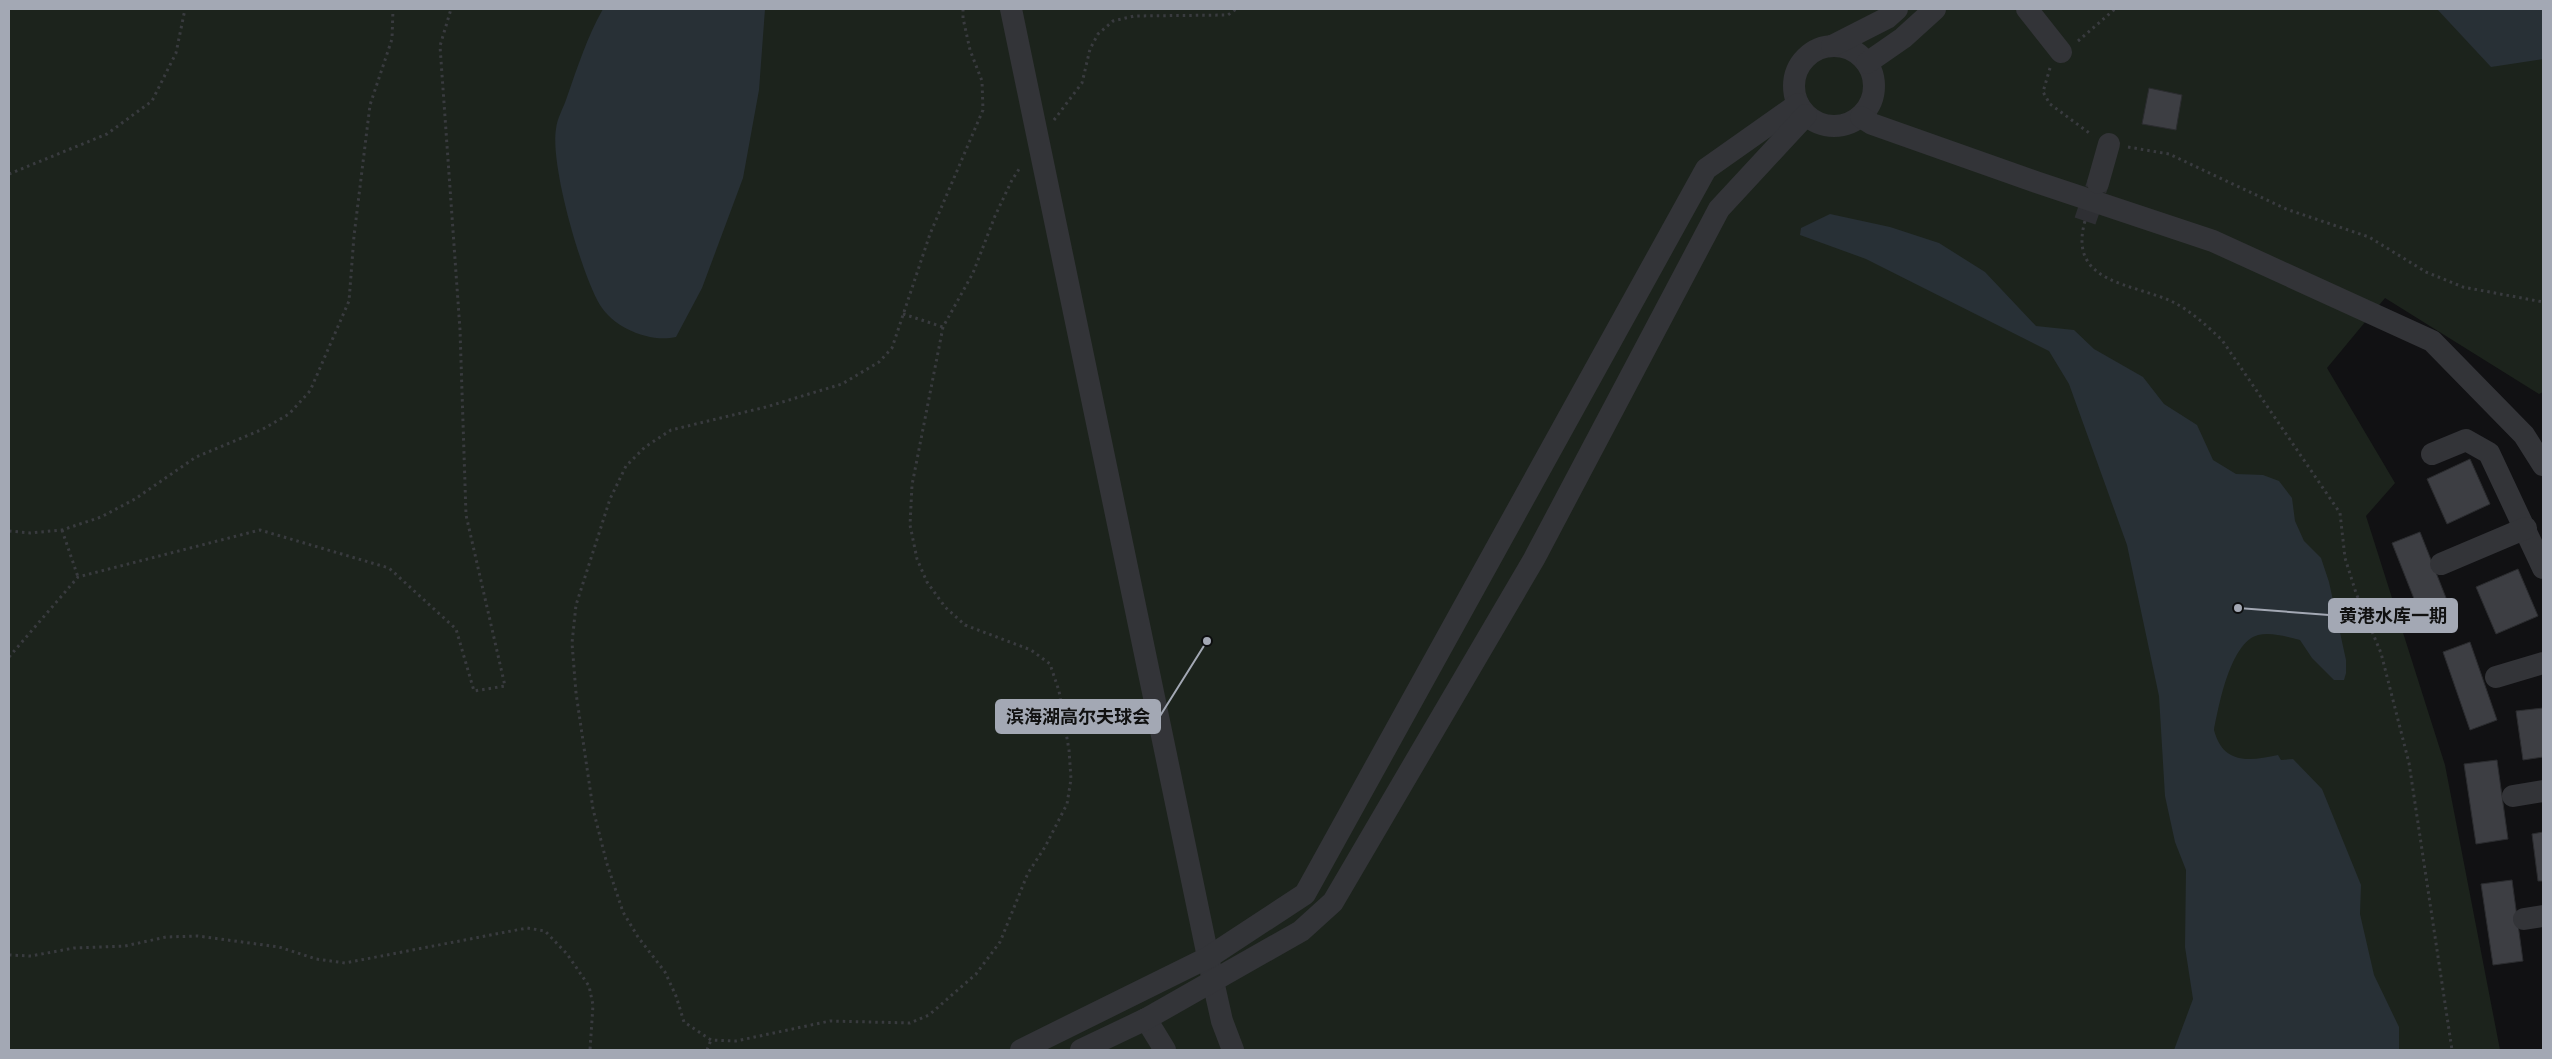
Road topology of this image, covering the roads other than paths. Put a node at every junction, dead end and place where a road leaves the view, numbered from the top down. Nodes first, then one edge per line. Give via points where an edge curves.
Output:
1 (1011, 9) edge
2 (1897, 9) edge
3 (1936, 9) edge
4 (2027, 9) edge
5 (1832, 46) junction
6 (2061, 52) road end
7 (1867, 63) junction
8 (1802, 110) junction
9 (1861, 117) junction
10 (2109, 144) road end
11 (2098, 183) tunnel mouth
12 (2432, 454) dead end
13 (2543, 465) edge
14 (2526, 528) junction
15 (2441, 564) dead end
16 (2543, 568) edge
17 (2543, 663) edge
18 (2496, 677) dead end
19 (2543, 791) edge
20 (2512, 796) dead end
21 (1209, 957) junction
22 (1213, 981) junction
23 (1146, 1020) junction
24 (1021, 1050) edge
25 (1082, 1050) edge
26 (1165, 1050) edge
27 (1232, 1050) edge

1 - 21 street
2 - 5 street via 1887,18
3 - 7 street
4 - 6 street
5 - 7 street via 1846,48
5 - 8 street via 1819,49 1799,66 1794,78 1794,91
7 - 9 street via 1872,74 1873,97
8 - 9 street via 1815,122 1827,126 1845,125
8 - 21 street via 1706,169 1305,894
8 - 22 street via 1719,209 1534,558 1333,902 1301,931
9 - 13 street via 1872,124 2027,179 2214,240 2432,341 2524,435
10 - 11 street
12 - 14 street via 2466,440 2489,453
14 - 15 street
14 - 16 street
17 - 18 street
19 - 20 street
21 - 22 street
21 - 24 street
22 - 23 street
22 - 27 street
23 - 25 street
23 - 26 street

